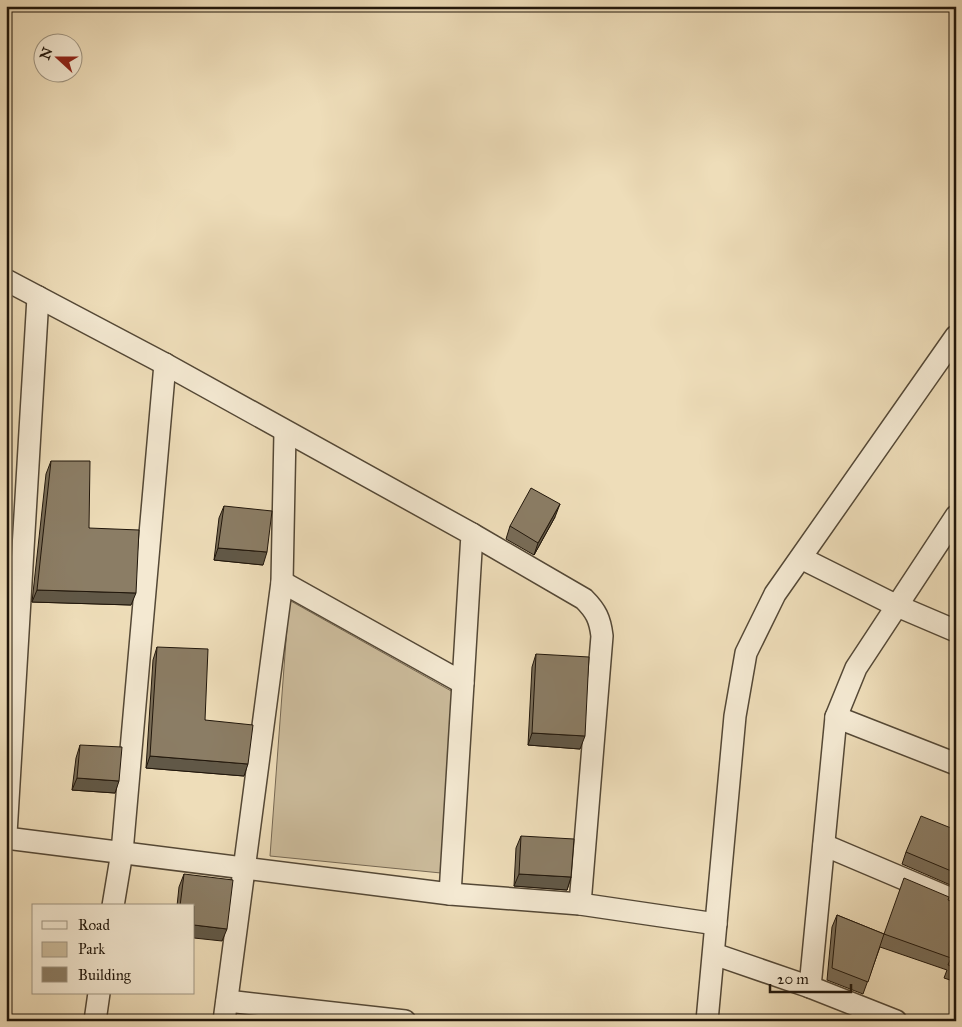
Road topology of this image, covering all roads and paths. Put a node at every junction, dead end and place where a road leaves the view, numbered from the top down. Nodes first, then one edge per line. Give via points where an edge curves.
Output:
1 (6, 280) edge
2 (38, 297) junction
3 (956, 336) edge
4 (165, 364) junction
5 (285, 432) junction
6 (956, 516) edge
7 (472, 534) junction
8 (801, 558) junction
9 (282, 582) junction
10 (895, 605) junction
11 (956, 631) edge
12 (463, 683) junction
13 (836, 717) junction
14 (956, 764) edge
15 (6, 834) edge
16 (6, 838) edge
17 (824, 845) junction
18 (122, 852) junction
19 (245, 868) junction
20 (450, 894) junction
21 (956, 901) edge
22 (113, 904) edge
23 (580, 904) junction
24 (716, 924) junction
25 (714, 954) junction
26 (810, 987) junction
27 (99, 994) edge
28 (225, 1011) edge
29 (848, 1011) edge
30 (95, 1021) edge
31 (406, 1021) edge
32 (707, 1021) edge
33 (896, 1021) edge

1 - 2 street
2 - 4 street
2 - 15 street
3 - 8 street
4 - 5 street
4 - 18 street
5 - 7 street
5 - 9 street
6 - 10 street
7 - 12 street
7 - 23 street via 584,599 598,613 602,636
8 - 10 street
8 - 24 street via 775,594 746,653 735,716
9 - 12 street
9 - 19 street
10 - 11 street
10 - 13 street via 856,668
12 - 20 street
13 - 14 street
13 - 17 street
16 - 18 street
17 - 21 street
17 - 26 street
18 - 19 street
18 - 22 street
19 - 20 street
19 - 28 street
20 - 23 street
23 - 24 street
24 - 25 street
25 - 26 street
25 - 32 street
26 - 29 street
27 - 30 street
28 - 31 street
29 - 33 street

